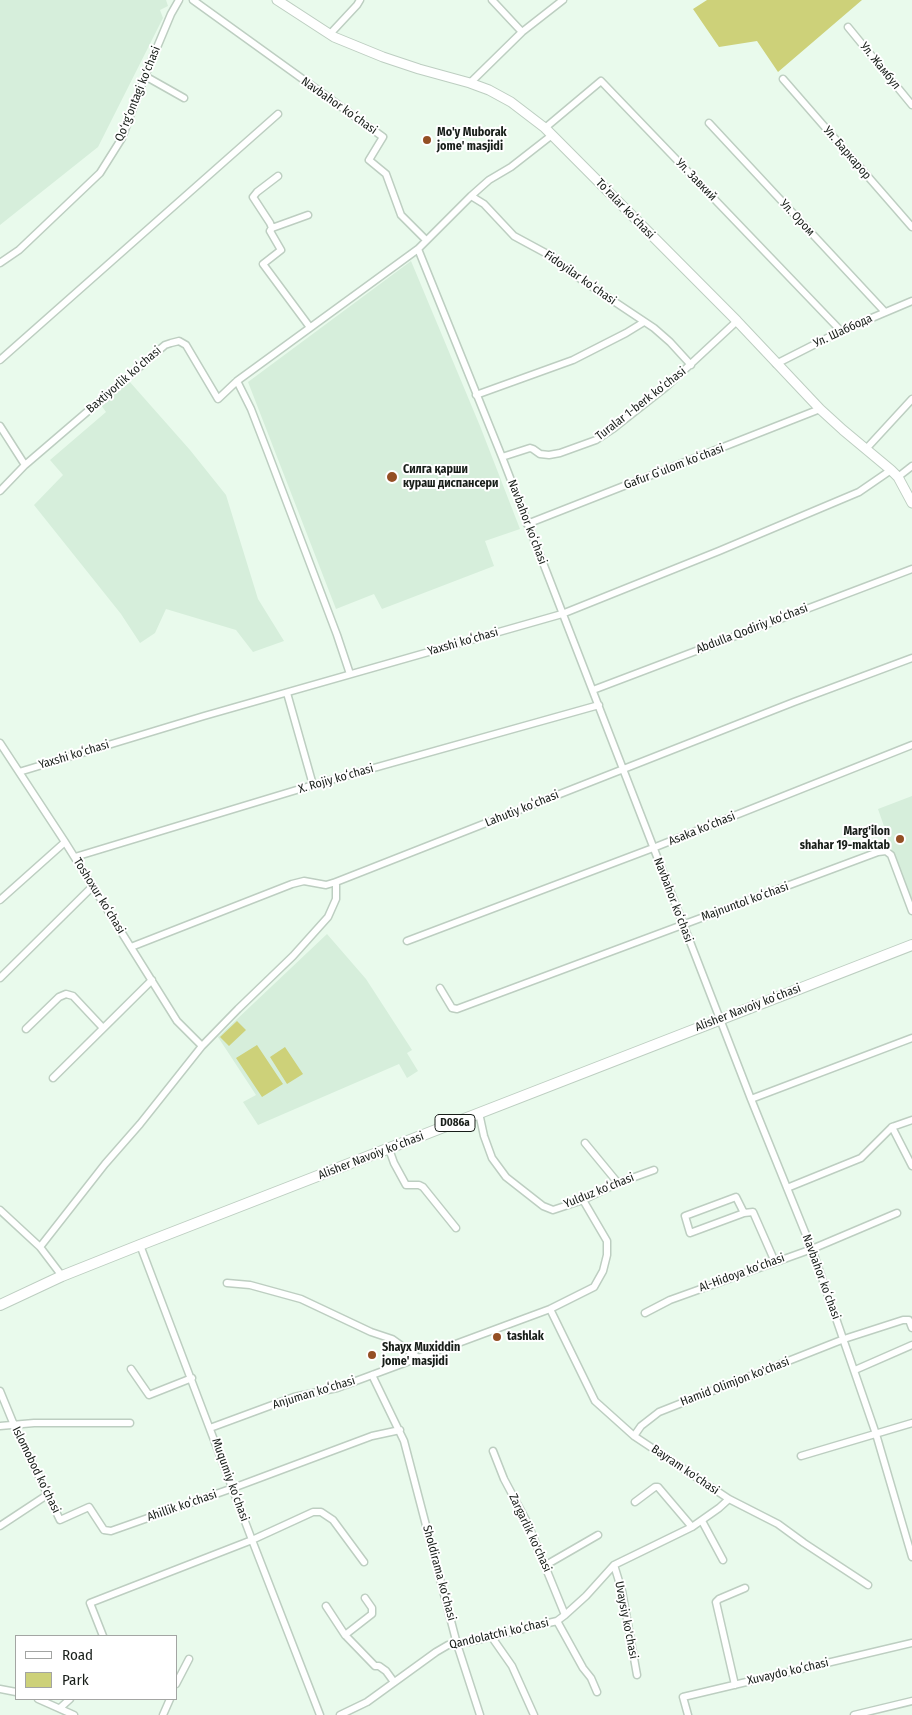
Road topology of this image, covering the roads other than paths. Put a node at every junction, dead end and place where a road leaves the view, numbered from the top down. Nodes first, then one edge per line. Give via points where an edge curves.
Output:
1 (179, 0) edge
2 (193, 0) edge
3 (277, 0) edge
4 (360, 0) edge
5 (492, 0) edge
6 (562, 0) edge
7 (848, 27) dead end
8 (522, 32) junction
9 (330, 34) junction
10 (145, 76) junction
11 (783, 79) dead end
12 (470, 83) junction
13 (184, 98) dead end
14 (912, 105) edge
15 (278, 114) dead end
16 (709, 123) dead end
17 (546, 128) junction
18 (552, 135) junction
19 (278, 176) dead end
20 (471, 196) junction
21 (308, 215) dead end
22 (912, 227) edge
23 (272, 228) junction
24 (426, 240) junction
25 (418, 249) junction
26 (0, 263) edge
27 (912, 301) edge
28 (885, 312) junction
29 (738, 321) junction
30 (644, 322) junction
31 (309, 326) junction
32 (841, 331) junction
33 (0, 360) edge
34 (776, 364) junction
35 (691, 365) junction
36 (237, 381) junction
37 (476, 395) junction
38 (912, 399) edge
39 (820, 409) junction
40 (0, 426) edge
41 (866, 449) junction
42 (502, 457) junction
43 (25, 465) junction
44 (912, 466) edge
45 (891, 470) junction
46 (898, 477) junction
47 (0, 491) edge
48 (912, 503) edge
49 (527, 524) junction
50 (912, 569) edge
51 (562, 614) junction
52 (912, 658) edge
53 (350, 674) junction
54 (593, 690) junction
55 (287, 693) junction
56 (599, 705) junction
57 (0, 743) edge
58 (912, 745) edge
59 (624, 769) junction
60 (19, 772) junction
61 (313, 785) junction
62 (65, 842) junction
63 (653, 848) junction
64 (75, 857) junction
65 (336, 882) junction
66 (93, 886) junction
67 (0, 900) edge
68 (912, 911) edge
69 (683, 924) junction
70 (407, 941) dead end
71 (912, 946) edge
72 (131, 947) junction
73 (0, 978) edge
74 (152, 980) junction
75 (440, 988) dead end
76 (720, 1019) junction
77 (103, 1028) junction
78 (26, 1029) dead end
79 (912, 1038) edge
80 (202, 1046) junction
81 (53, 1078) dead end
82 (751, 1099) junction
83 (479, 1113) junction
84 (912, 1120) edge
85 (892, 1127) junction
86 (585, 1143) dead end
87 (389, 1150) junction
88 (912, 1166) edge
89 (654, 1170) dead end
90 (618, 1183) junction
91 (787, 1188) junction
92 (583, 1200) junction
93 (0, 1210) edge
94 (897, 1212) dead end
95 (744, 1213) junction
96 (456, 1228) dead end
97 (140, 1245) junction
98 (40, 1247) junction
99 (812, 1249) junction
100 (774, 1262) junction
101 (62, 1276) junction
102 (227, 1283) dead end
103 (0, 1305) edge
104 (550, 1309) junction
105 (644, 1313) dead end
106 (912, 1325) edge
107 (844, 1339) junction
108 (912, 1345) edge
109 (417, 1357) junction
110 (131, 1369) dead end
111 (855, 1370) junction
112 (372, 1375) junction
113 (192, 1378) junction
114 (0, 1391) edge
115 (912, 1422) edge
116 (130, 1423) dead end
117 (14, 1425) junction
118 (0, 1426) edge
119 (210, 1428) junction
120 (400, 1430) junction
121 (876, 1434) junction
122 (634, 1436) junction
123 (493, 1451) dead end
124 (801, 1456) dead end
125 (233, 1488) junction
126 (47, 1495) junction
127 (729, 1499) junction
128 (635, 1502) dead end
129 (60, 1520) joint
130 (702, 1521) junction
131 (0, 1526) edge
132 (692, 1527) junction
133 (598, 1535) dead end
134 (252, 1540) junction
135 (912, 1557) edge
136 (723, 1560) dead end
137 (364, 1562) dead end
138 (546, 1565) junction
139 (614, 1565) junction
140 (868, 1584) dead end
141 (746, 1588) dead end
142 (365, 1598) dead end
143 (326, 1606) dead end
144 (565, 1615) junction
145 (556, 1621) junction
146 (102, 1635) edge
147 (345, 1635) junction
148 (491, 1636) junction
149 (912, 1642) edge
150 (457, 1644) junction
151 (189, 1659) dead end
152 (637, 1675) dead end
153 (178, 1680) edge
154 (394, 1682) junction
155 (736, 1685) junction
156 (0, 1689) edge
157 (15, 1692) edge
158 (597, 1692) dead end
159 (40, 1700) edge
160 (69, 1700) edge
161 (170, 1700) edge
162 (912, 1701) edge
163 (60, 1708) junction
164 (74, 1715) edge
165 (162, 1715) edge
166 (320, 1715) edge
167 (340, 1715) edge
168 (480, 1715) edge
169 (534, 1715) edge
170 (688, 1715) edge
171 (854, 1715) edge

1 - 10 street, Qo‘rg‘ontagi ko‘chasi
2 - 24 street, Navbahor koʻchasi via 382,137 369,160 386,174 402,215
3 - 9 main road, Toʻralar koʻchasi
4 - 9 street
5 - 8 street
6 - 8 street
7 - 14 street, Ул. Жамбул
8 - 12 street
9 - 12 main road, Toʻralar koʻchasi via 383,57
10 - 13 street
10 - 26 street, Qo‘rg‘ontagi ko‘chasi via 122,138 100,172 19,250
11 - 22 street, Ул. Баркарор
12 - 17 main road, Toʻralar koʻchasi via 511,102
15 - 33 street
16 - 28 street, Ул. Ором
17 - 18 main road, Toʻralar koʻchasi
17 - 32 street, Ул. Завкий via 601,81
18 - 20 street
18 - 29 main road, Toʻralar koʻchasi
19 - 23 street via 253,197
20 - 24 street
20 - 30 street, Fidoyilar koʻchasi via 484,204 514,236 551,256
21 - 23 street
23 - 31 street via 270,231 281,250 262,264
24 - 25 street
25 - 31 street, Baxtiyorlik koʻchasi
25 - 37 street, Navbahor koʻchasi
27 - 28 street, Ул. Шаббода
28 - 32 street, Ул. Шаббода
29 - 34 main road, Toʻralar koʻchasi
29 - 35 street, Turalar 1-berk koʻchasi
30 - 35 street, Fidoyilar koʻchasi via 670,342
30 - 37 street via 572,360
31 - 36 street, Baxtiyorlik koʻchasi
32 - 34 street, Ул. Шаббода
34 - 39 main road, Toʻralar koʻchasi
35 - 42 street, Turalar 1-berk koʻchasi via 596,440 560,454 540,454 530,448
36 - 43 street, Baxtiyorlik koʻchasi via 218,399 186,345 179,341 171,342
36 - 53 street via 268,453
37 - 42 street, Navbahor koʻchasi
38 - 41 street
39 - 41 main road, Toʻralar koʻchasi
39 - 49 street, Gafur Gʻulom koʻchasi
40 - 43 street
41 - 45 main road, Toʻralar koʻchasi
42 - 49 street, Navbahor koʻchasi
43 - 47 street, Baxtiyorlik koʻchasi
44 - 46 street
45 - 46 main road, Toʻralar koʻchasi
45 - 51 street, Yaxshi koʻchasi via 859,492
46 - 48 main road, Toʻralar koʻchasi
49 - 51 street, Navbahor koʻchasi
50 - 54 street, Abdulla Qodiriy koʻchasi
51 - 53 street, Yaxshi koʻchasi
51 - 54 street, Navbahor koʻchasi
52 - 59 street, Lahutiy koʻchasi
53 - 55 street, Yaxshi koʻchasi
54 - 56 street, Navbahor koʻchasi
55 - 60 street, Yaxshi koʻchasi
55 - 61 street
56 - 59 street, Navbahor koʻchasi
56 - 61 street, X. Rojiy koʻchasi
57 - 60 street, Toshoxur koʻchasi
58 - 63 street, Asaka koʻchasi
59 - 63 street, Navbahor koʻchasi
59 - 65 street, Lahutiy koʻchasi
60 - 62 street, Toshoxur koʻchasi
61 - 64 street, X. Rojiy koʻchasi
62 - 64 street, Toshoxur koʻchasi
62 - 67 street
63 - 69 street, Navbahor koʻchasi
63 - 70 street, Asaka koʻchasi
64 - 66 street, Toshoxur koʻchasi
65 - 72 street, Lahutiy koʻchasi via 326,885 304,881 292,884
65 - 80 street via 336,899 328,917
66 - 72 street, Toshoxur koʻchasi
66 - 73 street
68 - 69 street, Majnuntol koʻchasi via 891,855 886,851
69 - 75 street, Majnuntol koʻchasi via 457,1009 452,1008
69 - 76 street, Navbahor koʻchasi
71 - 76 main road, Alisher Navoiy koʻchasi / D086a
72 - 74 street, Toshoxur koʻchasi
74 - 77 street
74 - 80 street, Toshoxur koʻchasi via 178,1021
76 - 82 street, Navbahor koʻchasi
76 - 83 main road, Alisher Navoiy koʻchasi / D086a
77 - 78 street via 73,996 66,994
77 - 81 street
79 - 82 street
80 - 98 street
82 - 91 street, Navbahor koʻchasi
83 - 87 main road, Alisher Navoiy koʻchasi / D086a
83 - 92 street, Yulduz koʻchasi via 492,1158 506,1177 553,1210
84 - 85 street
85 - 88 street
85 - 91 street via 860,1158
86 - 90 street
87 - 96 street via 406,1185 423,1187
87 - 97 main road, Alisher Navoiy koʻchasi / D086a
89 - 90 street, Yulduz koʻchasi
90 - 92 street, Yulduz koʻchasi
91 - 99 street, Navbahor koʻchasi
92 - 104 street, Anjuman koʻchasi via 607,1241 603,1271 594,1287
93 - 98 street
94 - 99 street, Al-Hidoya koʻchasi
95 - 95 street via 690,1233 685,1216 736,1197
95 - 100 street via 753,1212
97 - 101 main road, Alisher Navoiy koʻchasi / D086a
97 - 113 street, Muqumiy koʻchasi
98 - 101 street
99 - 100 street, Al-Hidoya koʻchasi
99 - 107 street, Navbahor koʻchasi
100 - 105 street, Al-Hidoya koʻchasi via 670,1300
101 - 103 main road, Alisher Navoiy koʻchasi / D086a
102 - 109 street via 250,1285 301,1299 392,1339
104 - 109 street, Anjuman koʻchasi
104 - 122 street, Bayram ko'chasi via 595,1401
106 - 107 street, Hamid Olimjon ko'chasi via 909,1320 903,1320
107 - 111 street, Navbahor koʻchasi
107 - 122 street, Hamid Olimjon ko'chasi via 659,1412
108 - 111 street
109 - 112 street, Anjuman koʻchasi
110 - 113 street via 149,1395
111 - 121 street, Navbahor koʻchasi
112 - 119 street, Anjuman koʻchasi via 337,1388 294,1397
112 - 120 street, Sholdirama ko‘chasi
113 - 119 street, Muqumiy koʻchasi
114 - 117 street, Islomobod ko‘chasi
115 - 121 street
116 - 117 street
117 - 118 street
117 - 126 street, Islomobod ko‘chasi
119 - 125 street, Muqumiy koʻchasi
120 - 125 street, Ahillik koʻchasi via 372,1436
120 - 150 street, Sholdirama ko‘chasi
121 - 124 street
121 - 135 street, Navbahor koʻchasi
122 - 127 street, Bayram ko'chasi
123 - 138 street, Zargarlik ko'chasi
125 - 129 street, Ahillik koʻchasi via 110,1531 104,1530 89,1508
125 - 134 street, Muqumiy koʻchasi
126 - 129 street, Islomobod ko‘chasi
126 - 131 street
127 - 130 street, Qandolatchi koʻchasi
127 - 140 street, Bayram ko'chasi via 778,1524
128 - 132 street via 658,1487
130 - 132 street, Qandolatchi koʻchasi
130 - 136 street
132 - 139 street, Qandolatchi koʻchasi
133 - 138 street
134 - 137 street via 313,1512 321,1512 333,1520
134 - 146 street via 90,1604
134 - 166 street, Muqumiy koʻchasi
138 - 144 street, Zargarlik ko'chasi
139 - 144 street, Qandolatchi koʻchasi
139 - 152 street, Uvaysiy ko'chasi via 622,1591
141 - 155 street via 716,1602
142 - 147 street via 372,1614
143 - 147 street
144 - 145 street, Qandolatchi koʻchasi
145 - 148 street, Qandolatchi koʻchasi
145 - 158 street
147 - 154 street
148 - 150 street, Qandolatchi koʻchasi
148 - 169 street via 512,1666
149 - 155 street, Xuvaydo koʻchasi
150 - 154 street, Qandolatchi koʻchasi via 436,1652
150 - 168 street, Sholdirama ko‘chasi
151 - 153 street
154 - 167 street, Qandolatchi koʻchasi via 367,1702
155 - 170 street, Xuvaydo koʻchasi via 683,1697
156 - 157 street
159 - 163 street
160 - 163 street
161 - 165 street
162 - 171 street
163 - 164 street

